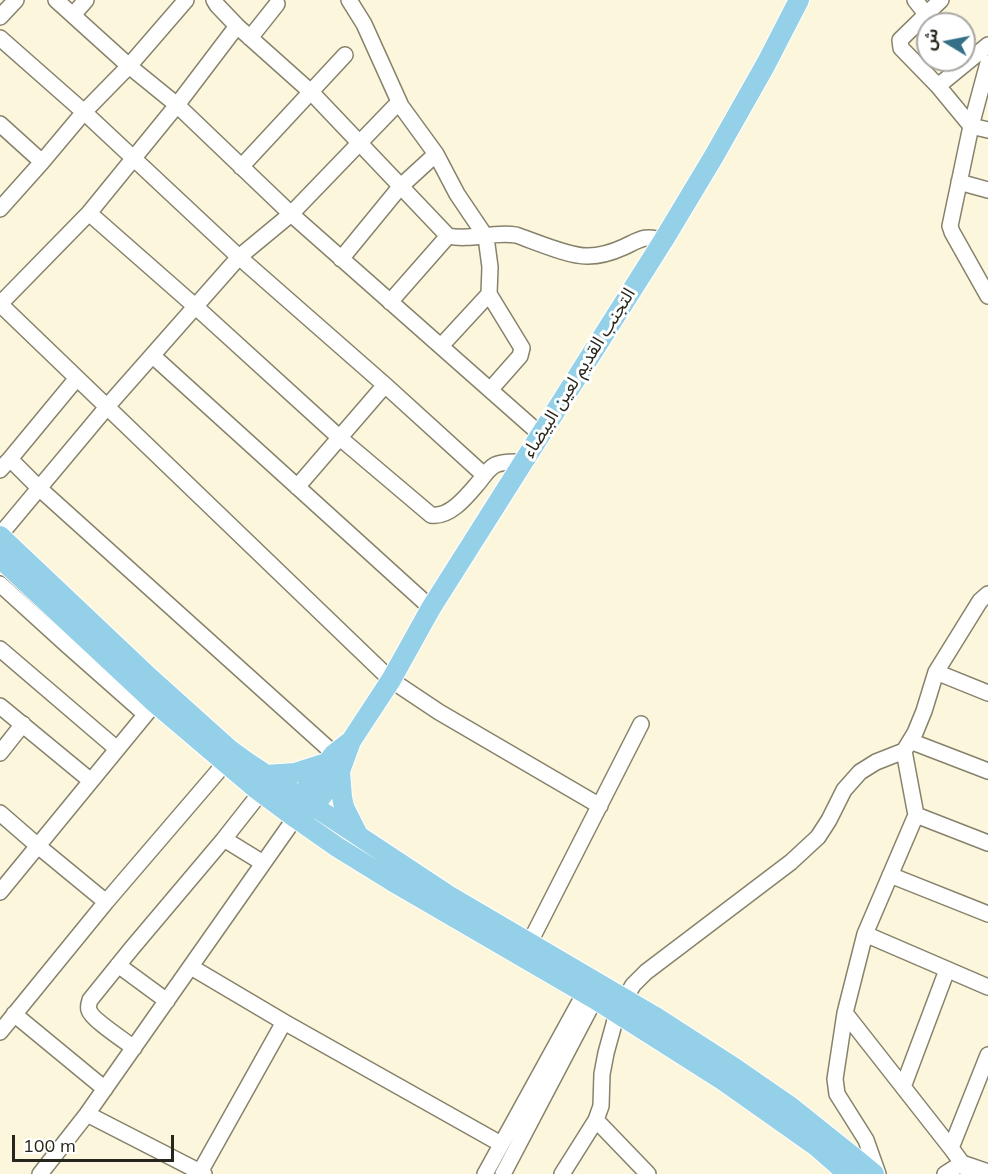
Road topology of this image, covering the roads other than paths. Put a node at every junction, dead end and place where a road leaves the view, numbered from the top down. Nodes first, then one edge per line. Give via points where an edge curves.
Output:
1 (16, 0) edge
2 (56, 0) edge
3 (86, 0) edge
4 (186, 0) edge
5 (214, 0) edge
6 (349, 0) edge
7 (799, 0) edge
8 (915, 0) edge
9 (941, 0) edge
10 (277, 4) dead end
11 (925, 12) edge
12 (929, 12) edge
13 (73, 15) junction
14 (0, 17) edge
15 (916, 25) edge
16 (237, 26) junction
17 (0, 38) edge
18 (250, 38) junction
19 (988, 45) edge
20 (345, 55) dead end
21 (916, 63) edge
22 (129, 66) junction
23 (988, 67) edge
24 (924, 72) edge
25 (938, 86) junction
26 (312, 93) junction
27 (399, 102) junction
28 (177, 105) junction
29 (84, 112) junction
30 (0, 124) edge
31 (971, 126) junction
32 (988, 130) edge
33 (359, 142) junction
34 (436, 154) junction
35 (133, 159) junction
36 (42, 162) junction
37 (241, 167) junction
38 (959, 182) junction
39 (400, 187) junction
40 (988, 190) edge
41 (0, 209) edge
42 (89, 213) junction
43 (291, 214) junction
44 (448, 236) junction
45 (486, 237) junction
46 (663, 241) junction
47 (239, 257) junction
48 (342, 259) junction
49 (981, 269) edge
50 (489, 294) junction
51 (988, 296) edge
52 (390, 302) junction
53 (0, 304) edge
54 (196, 307) junction
55 (441, 346) junction
56 (153, 356) junction
57 (77, 378) junction
58 (386, 385) junction
59 (490, 390) junction
60 (108, 407) junction
61 (540, 434) junction
62 (340, 438) junction
63 (522, 462) junction
64 (5, 465) edge
65 (484, 475) junction
66 (297, 487) junction
67 (40, 489) junction
68 (2, 550) edge
69 (0, 584) edge
70 (988, 594) edge
71 (431, 608) junction
72 (72, 638) junction
73 (0, 649) edge
74 (936, 672) junction
75 (391, 680) junction
76 (988, 693) edge
77 (0, 706) edge
78 (150, 708) junction
79 (23, 724) junction
80 (641, 724) dead end
81 (907, 746) junction
82 (117, 749) junction
83 (0, 753) edge
84 (226, 762) junction
85 (336, 762) junction
86 (988, 771) edge
87 (91, 781) junction
88 (264, 784) junction
89 (306, 802) junction
90 (600, 806) junction
91 (0, 813) edge
92 (916, 815) junction
93 (295, 818) junction
94 (358, 835) junction
95 (224, 839) junction
96 (988, 843) edge
97 (38, 846) junction
98 (263, 863) junction
99 (890, 875) junction
100 (0, 892) edge
101 (106, 902) junction
102 (988, 914) edge
103 (865, 934) junction
104 (529, 944) junction
105 (118, 965) junction
106 (191, 967) junction
107 (947, 970) junction
108 (988, 987) edge
109 (593, 989) junction
110 (167, 1001) junction
111 (621, 1006) junction
112 (845, 1013) junction
113 (14, 1014) junction
114 (284, 1022) junction
115 (0, 1032) edge
116 (134, 1048) junction
117 (988, 1055) edge
118 (903, 1087) junction
119 (105, 1089) junction
120 (87, 1114) junction
121 (596, 1120) junction
122 (501, 1144) junction
123 (951, 1148) junction
124 (965, 1168) edge
125 (988, 1172) edge
126 (201, 1173) edge
127 (40, 1174) edge
128 (485, 1174) edge
129 (503, 1174) edge
130 (562, 1174) edge
131 (648, 1174) edge
132 (848, 1174) edge
133 (876, 1174) edge
134 (945, 1174) edge

1 - 14 street
2 - 13 street
3 - 13 street
4 - 22 street
5 - 16 street
6 - 27 street
7 - 46 main road, التجنب القديم لعين البيضاء
8 - 11 street
9 - 12 street
10 - 18 street
13 - 22 street
15 - 21 street via 900,40 900,45
16 - 18 street
16 - 28 street
17 - 29 street
18 - 26 street
19 - 25 street
20 - 26 street
22 - 28 street
22 - 29 street
23 - 31 street
24 - 25 street
25 - 31 street
26 - 33 street
26 - 37 street
27 - 33 street
27 - 34 street
28 - 35 street
28 - 37 street
29 - 35 street
29 - 36 street
30 - 36 street
31 - 32 street
31 - 38 street
33 - 39 street
33 - 43 street
34 - 39 street
34 - 45 street
35 - 42 street
35 - 47 street
36 - 41 street
37 - 43 street
38 - 40 street
38 - 49 street via 950,226
39 - 44 street
39 - 48 street
42 - 53 street
42 - 54 street
43 - 47 street
43 - 48 street
44 - 45 street
44 - 52 street
45 - 46 street via 507,233 586,257 605,254 642,238
45 - 50 street
46 - 61 main road, التجنب القديم لعين البيضاء
47 - 54 street
47 - 58 street
48 - 52 street
49 - 51 street
50 - 55 street
50 - 59 street via 522,348 520,356
52 - 55 street
53 - 57 street
54 - 56 street
54 - 62 street
55 - 59 street
56 - 60 street
56 - 66 street
57 - 60 street
57 - 64 street
58 - 62 street
58 - 65 street
59 - 61 street
60 - 67 street
60 - 75 street
61 - 63 main road, التجنب القديم لعين البيضاء
62 - 65 street via 430,514 444,514 456,506
62 - 66 street
63 - 65 street via 494,465
63 - 71 main road, التجنب القديم لعين البيضاء
64 - 67 street
66 - 71 street
67 - 68 street
67 - 85 street
68 - 72 main road
68 - 88 main road via 247,762
69 - 72 street
70 - 74 street
71 - 75 main road, التجنب القديم لعين البيضاء
72 - 78 main road
73 - 82 street
74 - 76 street
74 - 81 street via 924,711
75 - 85 main road, التجنب القديم لعين البيضاء
75 - 90 street
77 - 79 street
78 - 82 street
78 - 84 main road
79 - 83 street
79 - 87 street
80 - 90 street
81 - 86 street
81 - 92 street
81 - 111 street via 860,772 844,790 818,837 791,862 645,972
82 - 87 street
84 - 88 main road
84 - 101 street
85 - 88 main road
85 - 89 main road via 321,797
85 - 94 main road via 344,807
87 - 97 street
88 - 89 main road
88 - 93 main road
88 - 95 street
89 - 93 main road
89 - 94 main road
90 - 104 street
91 - 97 street
92 - 96 street
92 - 99 street
93 - 98 street
93 - 109 main road via 392,881
94 - 104 main road
95 - 98 street
95 - 105 street
97 - 100 street
97 - 101 street
98 - 106 street
99 - 102 street
99 - 103 street
101 - 113 street
103 - 107 street
103 - 112 street
104 - 109 main road
105 - 110 street
105 - 116 street via 88,1008 96,1019
106 - 110 street
106 - 114 street
107 - 108 street
107 - 118 street
109 - 111 main road
109 - 122 street
109 - 129 street
110 - 116 street
111 - 121 street via 606,1053
111 - 132 main road via 816,1146
111 - 133 main road via 654,1016 736,1069
112 - 118 street
112 - 133 street via 835,1079 837,1094 866,1140
113 - 115 street
113 - 119 street
114 - 122 street
114 - 126 street
116 - 119 street
117 - 123 street
118 - 123 street
119 - 120 street
120 - 126 street
120 - 127 street
121 - 130 street
121 - 131 street
122 - 128 street
123 - 124 street
124 - 125 street
124 - 134 street

